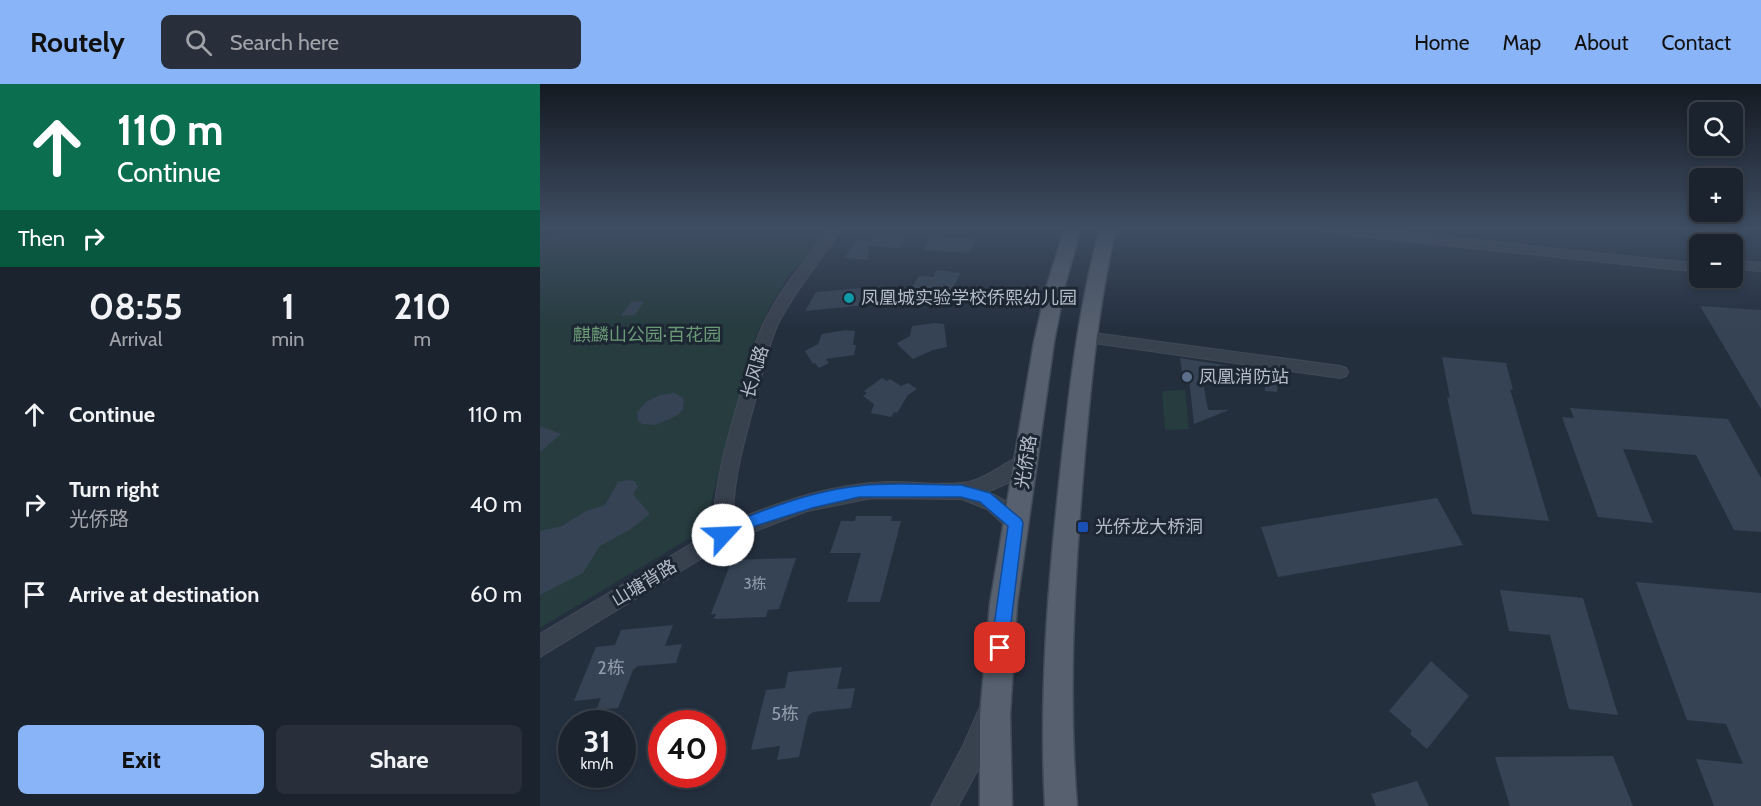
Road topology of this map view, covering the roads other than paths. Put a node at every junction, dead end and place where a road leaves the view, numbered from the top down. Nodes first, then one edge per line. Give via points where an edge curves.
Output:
1 (812, 262) edge
2 (1060, 262) edge
3 (1099, 262) edge
4 (1640, 262) edge
5 (1743, 265) edge
6 (1689, 267) edge
7 (1761, 267) edge
8 (1743, 273) edge
9 (1761, 275) edge
10 (1086, 337) junction
11 (1340, 372) dead end
12 (1026, 461) junction
13 (961, 491) junction
14 (1016, 523) junction
15 (723, 535) junction
16 (540, 646) edge
17 (996, 695) junction
18 (944, 806) edge
19 (996, 806) edge
20 (1061, 806) edge

1 - 15 street, 长风路 via 770,325 761,349 723,505
2 - 12 main road, 光侨路 via 1042,348
3 - 10 main road
4 - 6 street
5 - 7 street
8 - 9 street
10 - 11 street
10 - 20 main road via 1058,618 1056,693
12 - 13 street via 985,486
12 - 14 main road, 光侨路
13 - 14 street via 985,498
13 - 15 street, 山塘背路 via 859,492 754,520
14 - 17 main road, 光侨路 via 1001,625
15 - 16 street, 山塘背路
17 - 18 street via 972,755
17 - 19 main road, 光侨路

